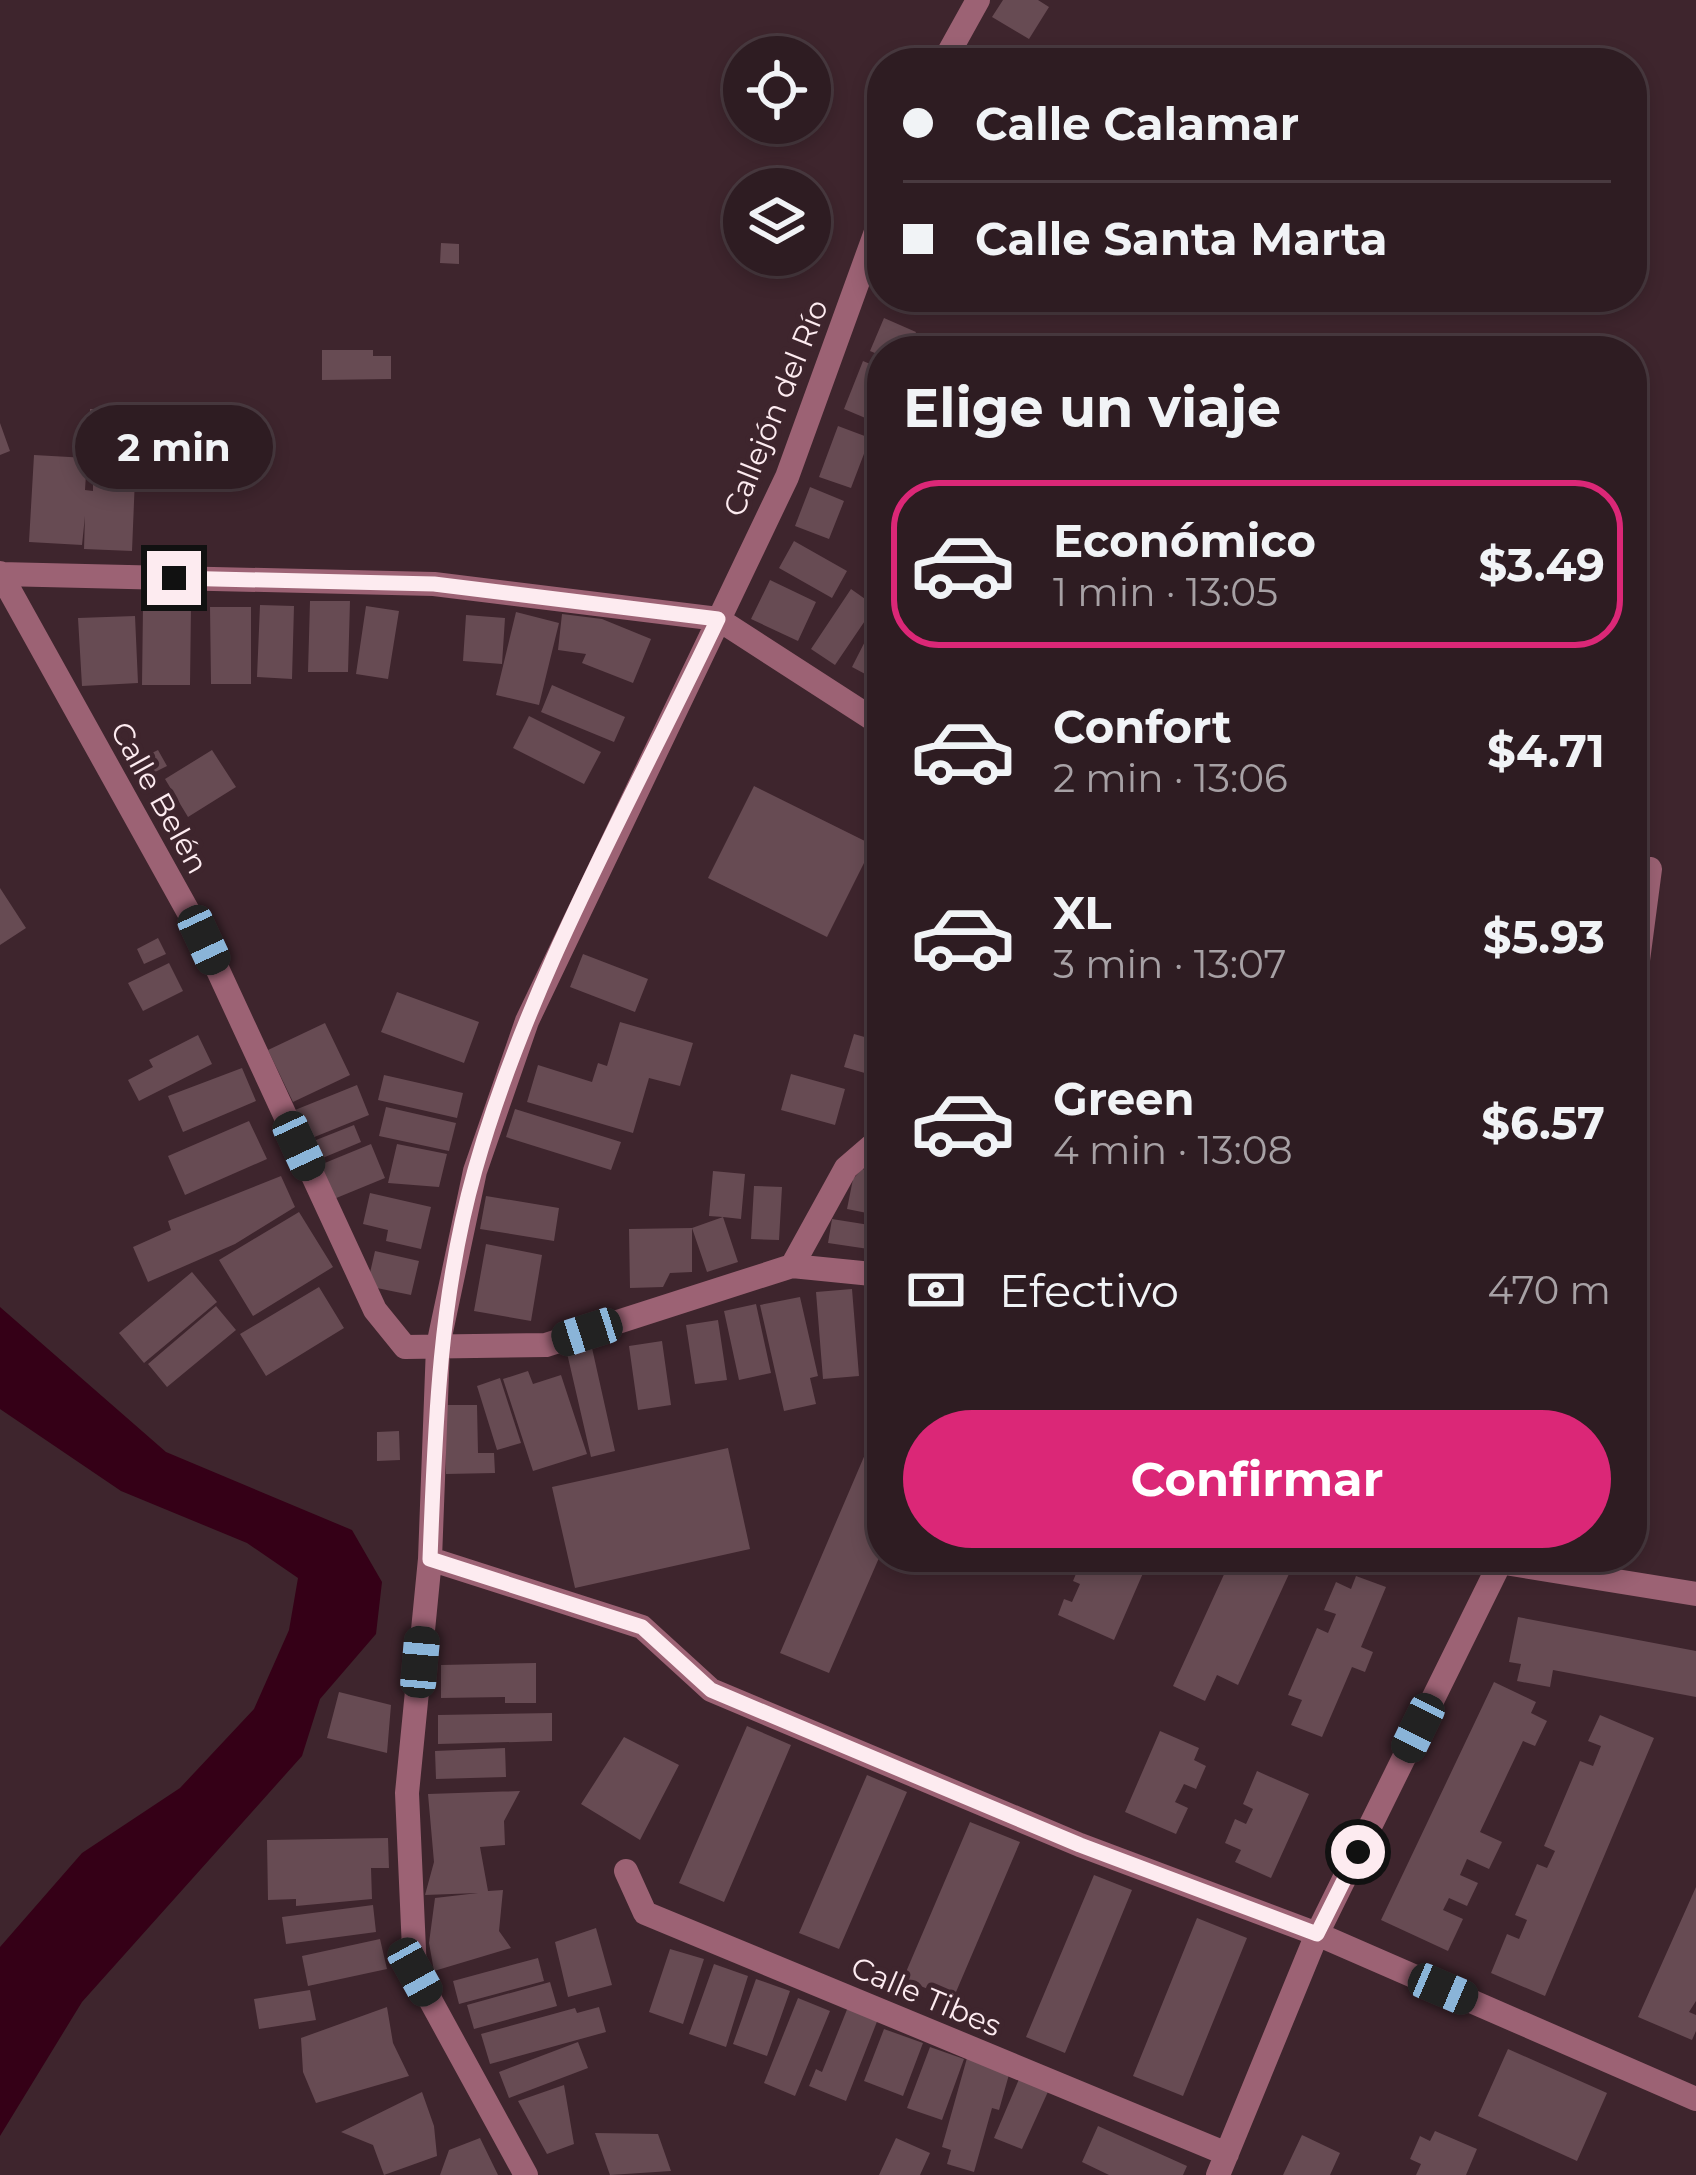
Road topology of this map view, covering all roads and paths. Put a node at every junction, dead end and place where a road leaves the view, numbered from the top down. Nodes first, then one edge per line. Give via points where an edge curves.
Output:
1 (979, 0) edge
2 (952, 48) edge
3 (867, 256) edge
4 (0, 574) edge
5 (718, 619) junction
6 (867, 715) edge
7 (1650, 868) dead end
8 (1647, 891) edge
9 (867, 1150) edge
10 (793, 1266) junction
11 (867, 1273) edge
12 (438, 1346) junction
13 (430, 1559) junction
14 (1495, 1572) edge
15 (1556, 1572) edge
16 (1696, 1594) edge
17 (626, 1871) dead end
18 (1317, 1934) junction
19 (1696, 2099) edge
20 (1222, 2164) edge
21 (526, 2175) edge

1 - 2 street
3 - 5 street, Callejón del Río via 787,477
4 - 5 street via 434,584
4 - 12 street, Calle Belén via 204,940 375,1310 405,1347
5 - 6 street
5 - 12 street, Callejón del Río via 527,1021 475,1171
7 - 8 street
9 - 10 street via 846,1168
10 - 11 street
10 - 12 street via 546,1345
12 - 13 street, Callejón del Río
13 - 18 street via 642,1627 711,1690
13 - 21 street, Callejón del Río via 407,1793 415,1972
14 - 18 street
15 - 16 street
17 - 20 street, Calle Tibes via 645,1913
18 - 19 street
18 - 20 street

